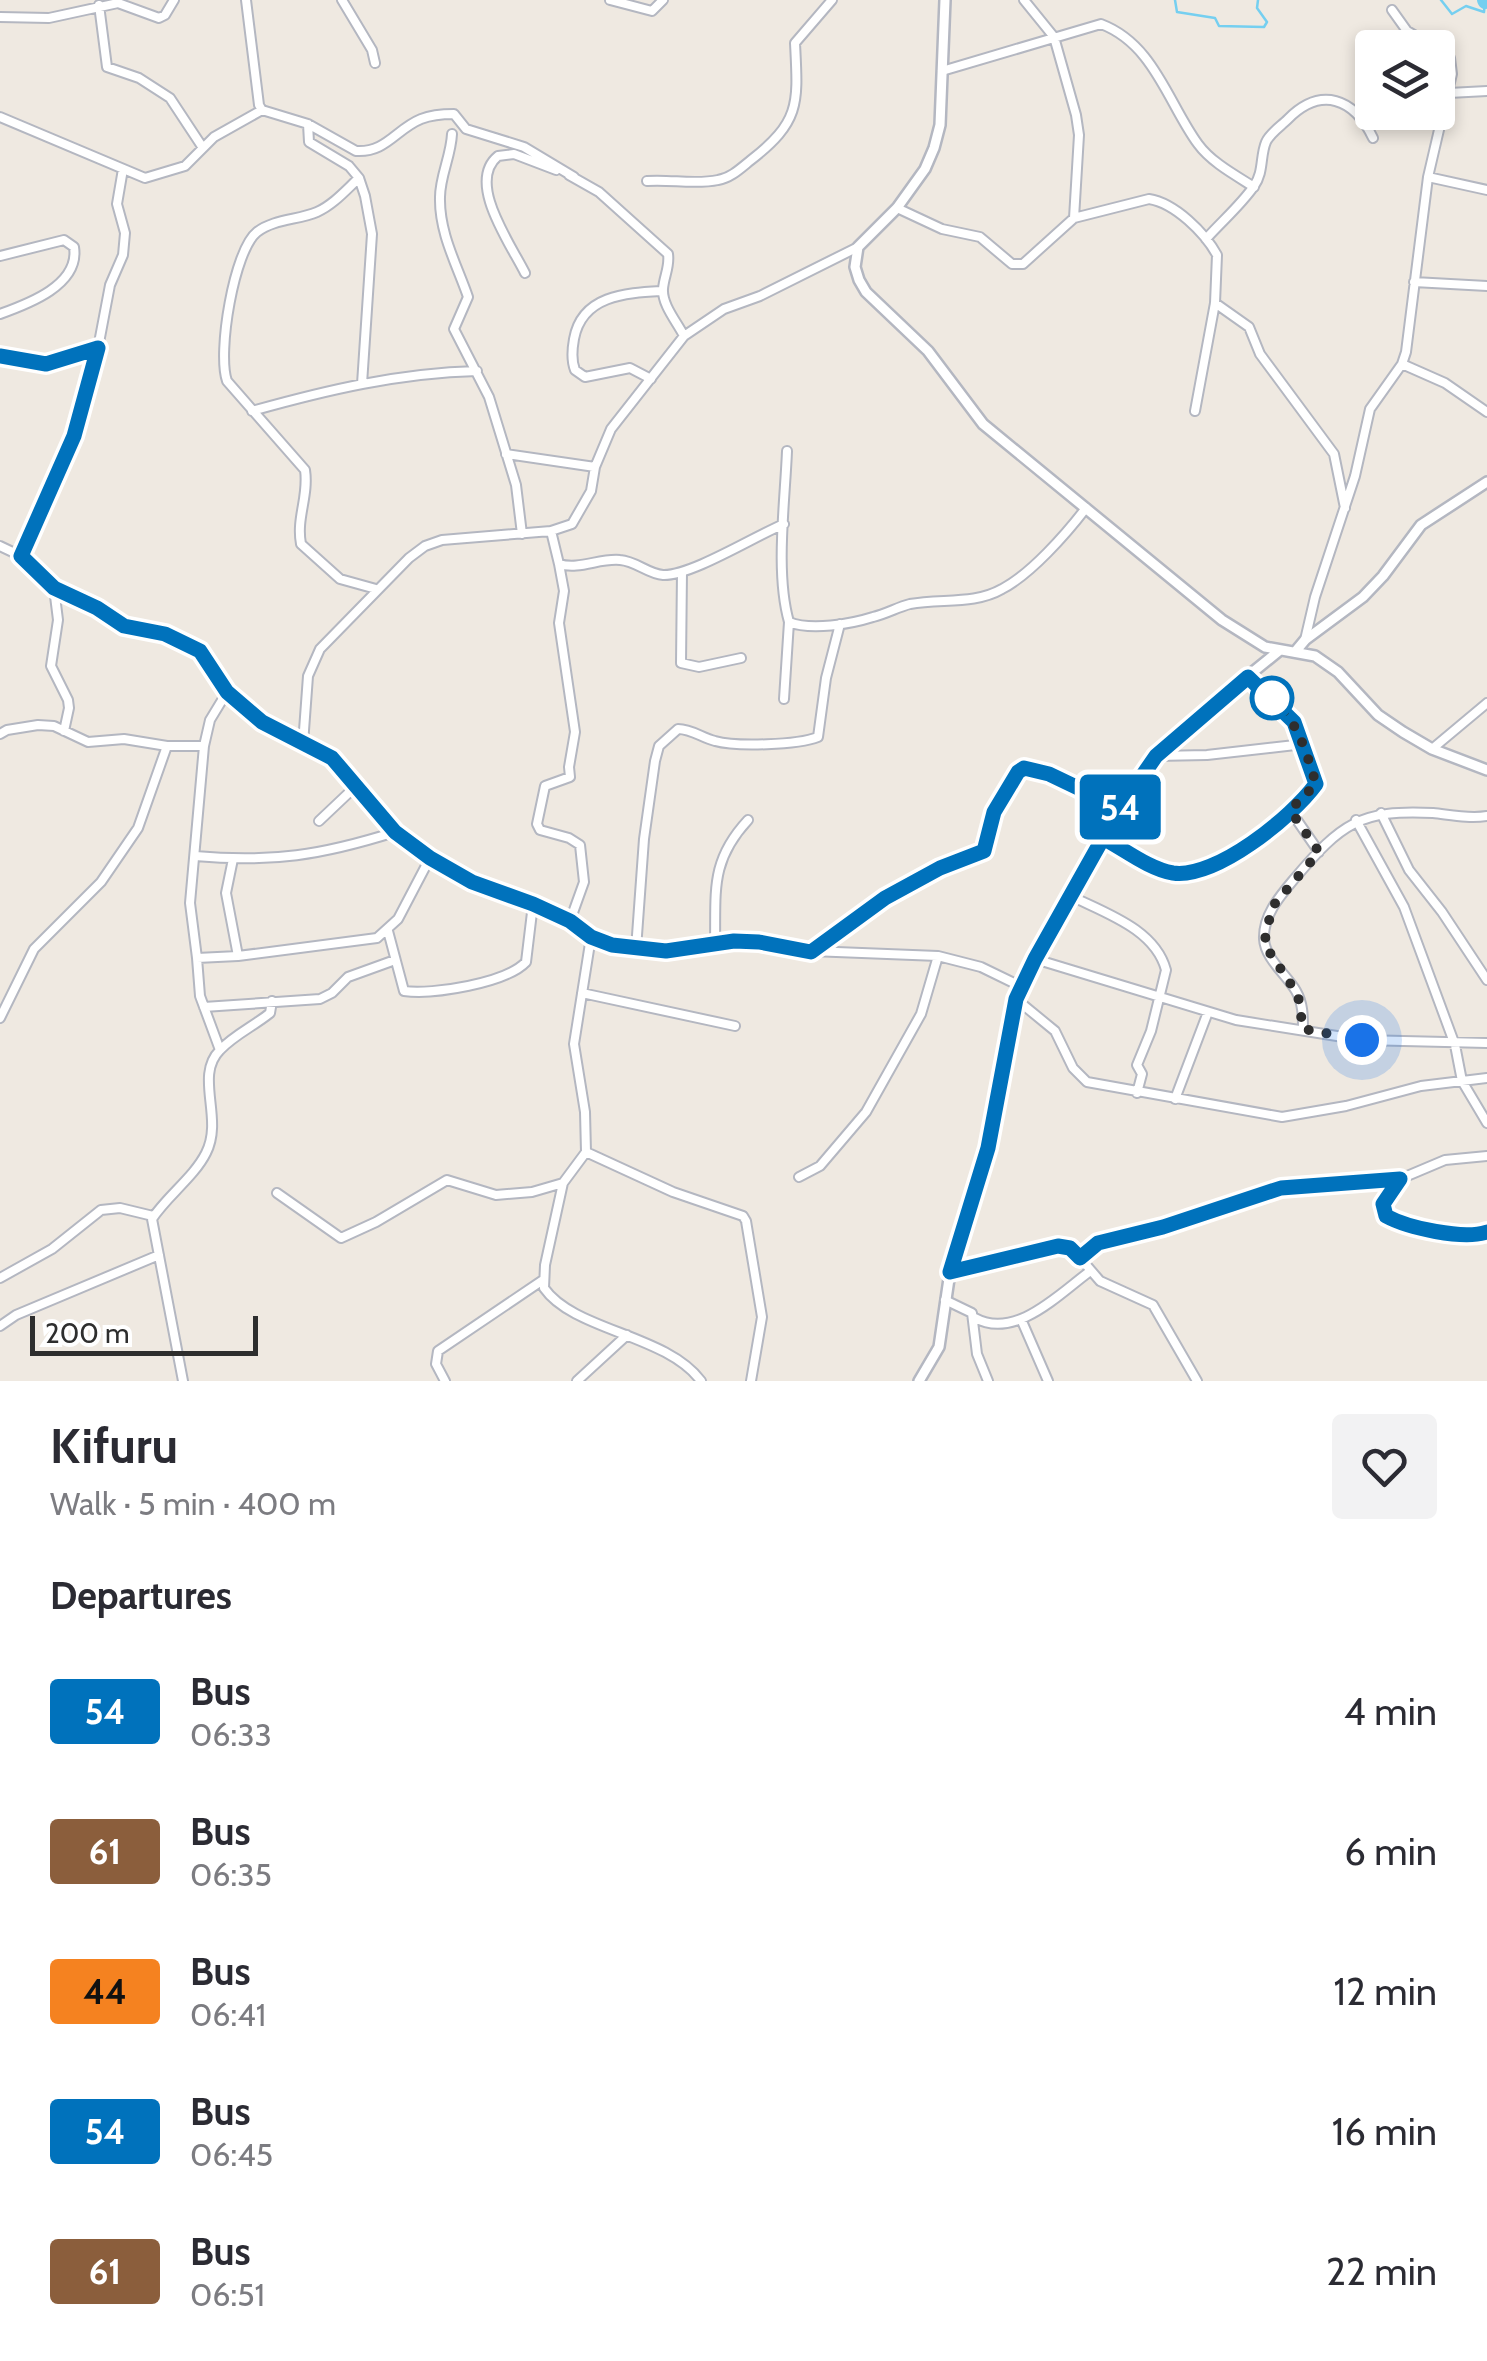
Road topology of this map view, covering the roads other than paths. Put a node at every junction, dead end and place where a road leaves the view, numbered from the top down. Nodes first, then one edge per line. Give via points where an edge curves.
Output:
1 (174, 0) edge
2 (246, 0) edge
3 (342, 0) edge
4 (610, 0) edge
5 (663, 0) edge
6 (832, 0) edge
7 (946, 0) edge
8 (1024, 0) edge
9 (117, 2) edge
10 (98, 5) junction
11 (1392, 10) dead end
12 (0, 17) edge
13 (1408, 30) edge
14 (1054, 37) junction
15 (375, 63) dead end
16 (942, 71) junction
17 (1487, 90) edge
18 (1455, 92) edge
19 (262, 110) junction
20 (2, 119) edge
21 (308, 124) junction
22 (1439, 130) edge
23 (452, 134) dead end
24 (1373, 138) dead end
25 (204, 148) junction
26 (123, 169) junction
27 (574, 177) junction
28 (1428, 177) junction
29 (359, 178) junction
30 (647, 181) dead end
31 (1254, 187) junction
32 (1487, 190) edge
33 (898, 208) junction
34 (1074, 218) junction
35 (1206, 238) junction
36 (858, 248) junction
37 (0, 256) edge
38 (524, 273) dead end
39 (1414, 282) junction
40 (1487, 286) edge
41 (662, 291) junction
42 (1215, 303) junction
43 (0, 314) edge
44 (684, 336) junction
45 (98, 348) junction
46 (0, 356) edge
47 (1402, 364) junction
48 (477, 371) junction
49 (652, 379) junction
50 (362, 384) junction
51 (1486, 409) edge
52 (252, 411) junction
53 (1195, 411) dead end
54 (787, 450) dead end
55 (506, 454) junction
56 (596, 467) junction
57 (1487, 482) edge
58 (1086, 508) junction
59 (1344, 508) junction
60 (784, 524) junction
61 (551, 531) junction
62 (522, 534) junction
63 (0, 546) edge
64 (21, 556) junction
65 (558, 564) junction
66 (682, 572) junction
67 (54, 588) junction
68 (376, 589) junction
69 (789, 622) junction
70 (840, 624) junction
71 (1305, 640) junction
72 (1280, 650) junction
73 (1295, 652) junction
74 (740, 658) dead end
75 (1248, 677) junction
76 (227, 692) junction
77 (784, 699) dead end
78 (1487, 703) edge
79 (64, 732) junction
80 (0, 734) edge
81 (303, 744) junction
82 (1304, 744) junction
83 (167, 746) junction
84 (204, 746) junction
85 (1432, 749) junction
86 (1156, 756) junction
87 (1487, 770) edge
88 (356, 786) junction
89 (1120, 808) junction
90 (1292, 808) junction
91 (1382, 813) junction
92 (1487, 816) edge
93 (748, 820) dead end
94 (1356, 820) junction
95 (319, 821) dead end
96 (395, 832) junction
97 (1103, 838) junction
98 (1319, 852) junction
99 (195, 856) junction
100 (430, 858) junction
101 (233, 859) junction
102 (1071, 896) junction
103 (533, 904) junction
104 (570, 921) junction
105 (388, 931) junction
106 (591, 937) junction
107 (715, 943) junction
108 (636, 949) junction
109 (811, 952) junction
110 (238, 956) junction
111 (938, 956) junction
112 (197, 958) junction
113 (1035, 959) junction
114 (394, 960) junction
115 (1487, 980) edge
116 (1022, 988) junction
117 (582, 993) junction
118 (1159, 998) junction
119 (1016, 999) junction
120 (272, 1001) junction
121 (204, 1007) junction
122 (1208, 1012) junction
123 (0, 1018) edge
124 (734, 1026) dead end
125 (1303, 1029) junction
126 (1487, 1044) edge
127 (1455, 1045) junction
128 (220, 1050) junction
129 (1487, 1078) edge
130 (1462, 1081) junction
131 (1138, 1093) junction
132 (1175, 1099) junction
133 (1487, 1123) edge
134 (586, 1152) junction
135 (1487, 1156) edge
136 (800, 1177) dead end
137 (1400, 1179) junction
138 (564, 1183) junction
139 (277, 1193) dead end
140 (153, 1216) junction
141 (1487, 1232) edge
142 (159, 1255) junction
143 (1080, 1258) junction
144 (950, 1272) junction
145 (1089, 1272) junction
146 (0, 1278) edge
147 (542, 1280) junction
148 (945, 1300) junction
149 (975, 1318) junction
150 (1020, 1319) junction
151 (0, 1326) edge
152 (627, 1335) junction
153 (183, 1381) edge
154 (445, 1381) edge
155 (578, 1381) edge
156 (700, 1381) edge
157 (751, 1381) edge
158 (920, 1381) edge
159 (988, 1381) edge
160 (1048, 1381) edge
161 (1197, 1381) edge

1 - 9 street via 158,18
2 - 19 street
3 - 15 street
4 - 5 street via 652,12
6 - 30 street via 795,43 793,112 775,141 723,180
7 - 16 street
8 - 14 street
9 - 10 street
10 - 12 street via 48,18
10 - 25 street via 107,67 170,98
11 - 13 street
14 - 16 street
14 - 31 street via 1093,24 1124,36 1160,78 1202,150
14 - 34 street via 1079,135
16 - 33 street via 934,148
17 - 18 street
19 - 21 street
19 - 25 street
20 - 26 street
21 - 27 street via 364,152 386,145 420,119 454,114 466,129 524,148
21 - 29 street via 309,142
22 - 28 street
23 - 48 street via 441,215 468,297 454,329
24 - 31 street via 1359,113 1336,101 1312,102 1269,137
25 - 26 street via 167,174 145,178
26 - 45 street via 116,204 124,243
27 - 38 street via 514,154 488,166 485,190
27 - 41 street via 668,254
28 - 32 street
28 - 39 street
29 - 50 street via 372,234
29 - 52 street via 318,212 268,225 245,247 224,366 227,381
31 - 35 street
33 - 34 street via 980,236 1018,264 1030,261
33 - 36 street
34 - 35 street via 1149,199
35 - 42 street via 1217,255
36 - 44 street via 724,309
36 - 58 street via 855,267 866,292 928,351 983,424
37 - 43 street via 64,240 75,255 56,287
39 - 40 street
39 - 47 street
41 - 44 street
41 - 49 street via 596,304 578,322 572,351 575,370 585,377 624,368
42 - 53 street
42 - 59 street via 1249,326 1260,354 1334,454
44 - 49 street
45 - 46 street via 46,364
45 - 64 street via 74,436
47 - 51 street
47 - 59 street via 1370,408
48 - 50 street
48 - 55 street
49 - 56 street via 611,430
50 - 52 street
52 - 68 street via 305,470 301,544 340,579
54 - 60 street
55 - 56 street
55 - 62 street
56 - 61 street via 582,511 572,524
57 - 71 street via 1421,524 1363,597
58 - 70 street via 1004,589 908,604
58 - 72 street via 1252,642
59 - 71 street
60 - 66 street
60 - 69 street
61 - 62 street
61 - 65 street
62 - 68 street via 425,546
63 - 64 street
64 - 67 street
65 - 66 street via 622,560 660,575
65 - 104 street via 575,732 570,777 545,786 537,824 580,845 584,882
66 - 74 street via 681,663 699,667
67 - 76 street via 124,626 200,651
67 - 79 street via 58,620 50,666 68,700
68 - 81 street via 312,664
69 - 70 street
69 - 77 street
70 - 108 street via 818,737 721,743 678,729 659,746
71 - 73 street
72 - 73 street
72 - 75 street
73 - 85 street via 1327,664 1378,715
75 - 82 street via 1284,710
75 - 86 street
76 - 81 street
76 - 84 street
78 - 85 street
79 - 80 street via 38,725
79 - 83 street via 88,742
81 - 88 street via 332,758
82 - 86 street
82 - 90 street via 1316,784
83 - 84 street
83 - 123 street via 138,828 102,882 34,950
84 - 99 street
85 - 87 street
86 - 89 street
88 - 95 street
88 - 96 street
89 - 97 street
89 - 109 street via 1024,768 994,812 984,851 885,898
90 - 97 street via 1238,854 1180,873
90 - 98 street
91 - 92 street
91 - 94 street
91 - 115 street via 1409,870
93 - 107 street via 719,862
94 - 98 street
94 - 127 street via 1404,907
96 - 100 street
96 - 101 street via 291,858
97 - 102 street
98 - 125 street via 1272,907 1264,936 1298,995
99 - 101 street
99 - 112 street via 190,903
100 - 103 street
100 - 105 street
101 - 110 street via 226,894
102 - 113 street
102 - 118 street via 1152,944 1166,970
103 - 104 street
103 - 114 street via 526,962 508,974 409,992 401,988
104 - 106 street
105 - 110 street via 364,941
105 - 114 street
106 - 108 street
106 - 117 street
107 - 108 street
107 - 109 street via 759,942
109 - 111 street
110 - 112 street
111 - 116 street via 982,966
111 - 136 street via 921,1014 866,1112 820,1166
112 - 121 street
113 - 116 street
113 - 118 street
114 - 120 street via 348,977 320,998
116 - 119 street
117 - 124 street
117 - 134 street via 574,1044
118 - 122 street
118 - 131 street via 1136,1064 1142,1074
119 - 131 street via 1056,1032 1087,1082
119 - 144 street via 988,1148
120 - 121 street
120 - 128 street via 270,1013
121 - 128 street
122 - 125 street
122 - 132 street
125 - 127 street
126 - 127 street
127 - 130 street
128 - 140 street via 207,1072 214,1102 208,1150
129 - 130 street
130 - 132 street via 1282,1116
130 - 133 street
131 - 132 street
134 - 138 street
134 - 157 street via 746,1220 762,1317
135 - 137 street via 1445,1160
137 - 141 street via 1383,1204 1386,1216 1422,1228
137 - 143 street via 1281,1188 1098,1243
138 - 139 street via 496,1196 446,1180 341,1238
138 - 147 street
140 - 142 street
140 - 146 street via 101,1210
142 - 151 street
142 - 153 street
143 - 144 street via 1058,1246
143 - 145 street
144 - 148 street
145 - 150 street
145 - 161 street via 1153,1305
147 - 152 street via 562,1306
147 - 154 street via 438,1351
148 - 149 street
148 - 158 street via 939,1347
149 - 150 street via 993,1326
149 - 159 street
150 - 160 street
152 - 155 street
152 - 156 street via 685,1364

